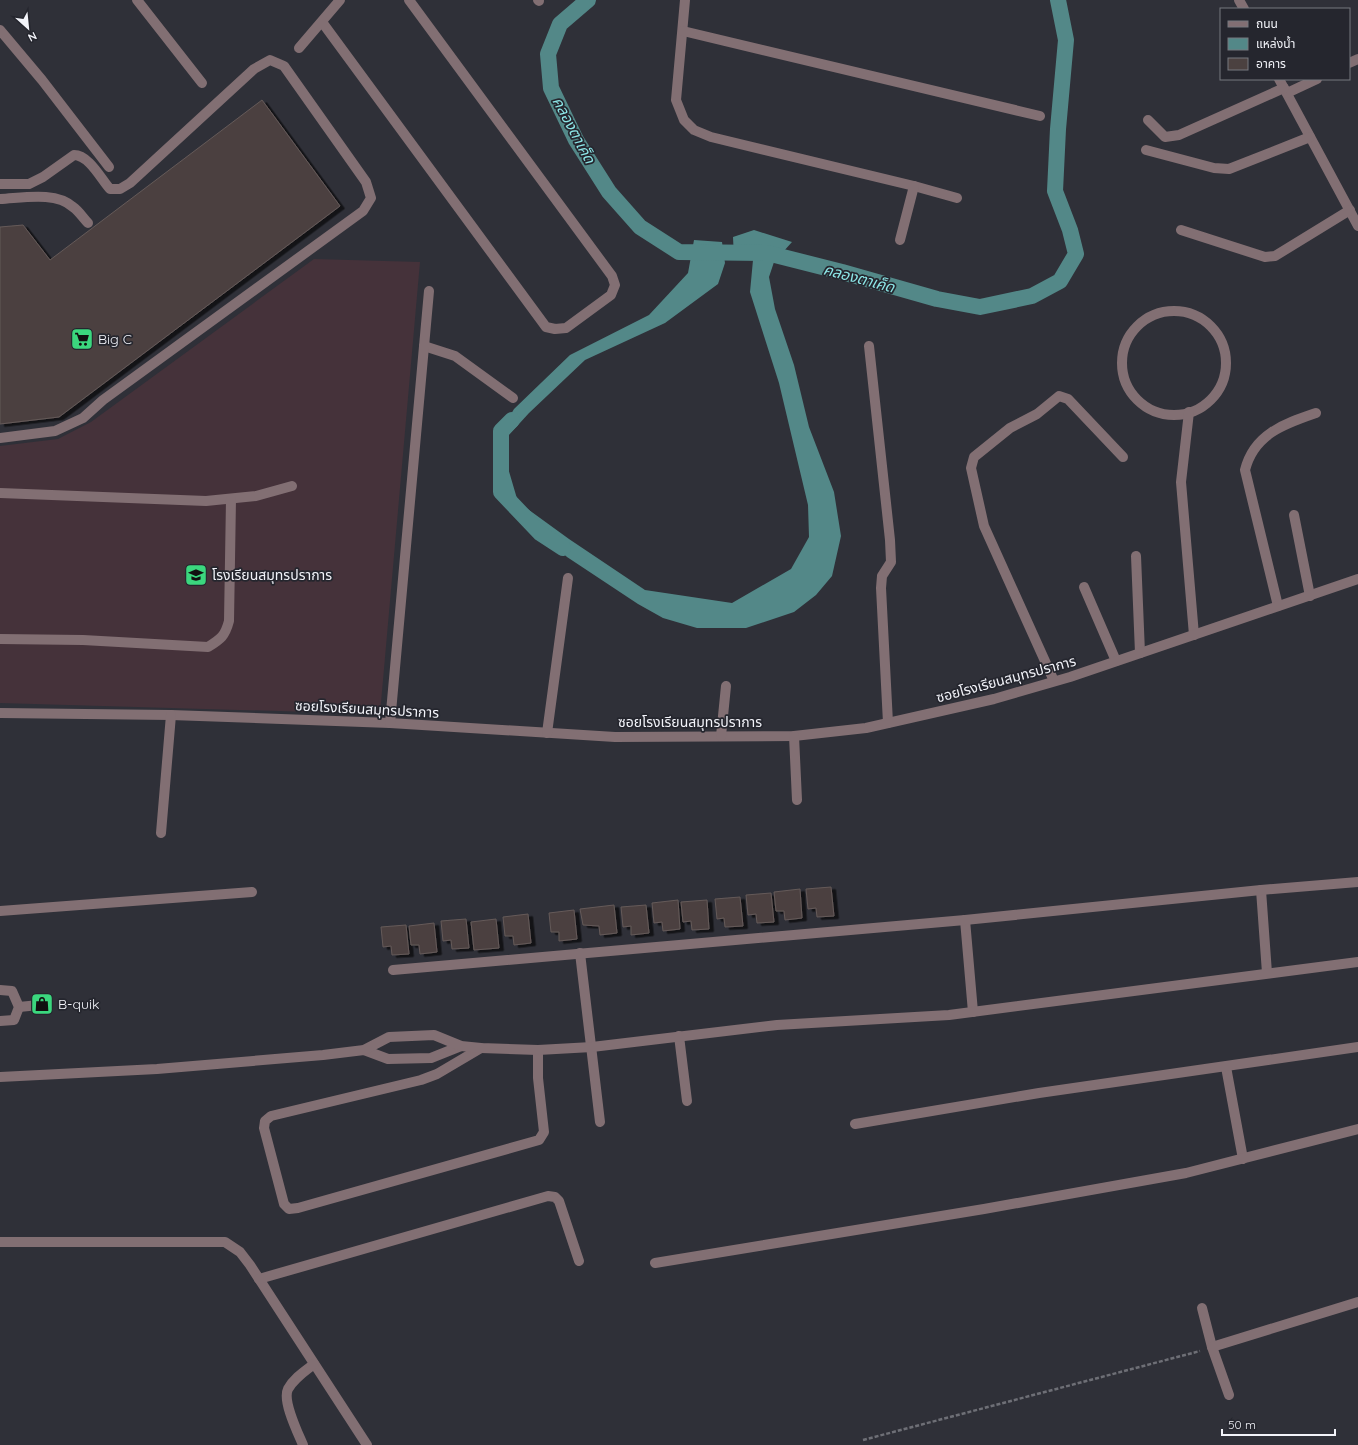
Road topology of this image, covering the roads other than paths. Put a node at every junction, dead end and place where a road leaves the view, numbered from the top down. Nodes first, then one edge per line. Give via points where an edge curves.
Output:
1 (137, 0) edge
2 (340, 0) edge
3 (409, 0) edge
4 (685, 0) edge
5 (322, 22) junction
6 (0, 30) edge
7 (683, 31) junction
8 (299, 48) dead end
9 (1313, 80) edge
10 (202, 83) dead end
11 (1283, 87) edge
12 (1040, 116) dead end
13 (1148, 120) dead end
14 (1310, 136) junction
15 (1146, 150) dead end
16 (109, 166) dead end
17 (0, 184) edge
18 (914, 186) junction
19 (0, 198) edge
20 (957, 198) dead end
21 (1350, 210) junction
22 (88, 223) dead end
23 (1358, 226) edge
24 (1181, 230) dead end
25 (900, 240) dead end
26 (429, 291) dead end
27 (424, 346) junction
28 (869, 346) dead end
29 (513, 398) dead end
30 (1189, 412) junction
31 (1316, 413) dead end
32 (0, 438) edge
33 (1123, 457) dead end
34 (292, 486) dead end
35 (0, 493) edge
36 (231, 499) junction
37 (1294, 515) dead end
38 (1136, 556) dead end
39 (568, 578) dead end
40 (1358, 579) edge
41 (1084, 587) dead end
42 (1310, 596) junction
43 (1278, 606) junction
44 (1194, 635) junction
45 (0, 639) edge
46 (1140, 653) junction
47 (1116, 661) junction
48 (1054, 681) junction
49 (726, 686) dead end
50 (0, 713) edge
51 (171, 715) junction
52 (390, 723) junction
53 (888, 723) junction
54 (547, 733) junction
55 (722, 736) junction
56 (794, 736) junction
57 (797, 800) dead end
58 (161, 833) dead end
59 (1358, 882) edge
60 (1261, 890) junction
61 (252, 892) dead end
62 (0, 911) edge
63 (965, 920) junction
64 (580, 953) junction
65 (1358, 962) edge
66 (392, 970) dead end
67 (1267, 973) junction
68 (0, 990) edge
69 (39, 1005) dead end
70 (19, 1007) junction
71 (973, 1012) junction
72 (0, 1021) edge
73 (679, 1036) junction
74 (461, 1046) junction
75 (592, 1047) junction
76 (481, 1048) junction
77 (1358, 1048) edge
78 (364, 1050) junction
79 (538, 1050) junction
80 (1226, 1067) junction
81 (0, 1078) edge
82 (687, 1101) dead end
83 (600, 1122) dead end
84 (855, 1124) dead end
85 (1358, 1129) edge
86 (1244, 1159) junction
87 (0, 1242) edge
88 (579, 1261) dead end
89 (655, 1263) dead end
90 (259, 1279) junction
91 (1358, 1302) edge
92 (1202, 1308) dead end
93 (1212, 1347) junction
94 (314, 1364) junction
95 (1230, 1395) dead end
96 (303, 1445) edge
97 (367, 1445) edge

1 - 10 street
2 - 5 street
3 - 5 street via 612,276 615,285 611,294 566,328 555,329 546,326
4 - 7 street
5 - 8 street
6 - 16 street
7 - 12 street
7 - 18 street via 676,100 684,120 694,130 711,137
9 - 11 street
11 - 13 street via 1179,135 1165,137
11 - 14 street
14 - 15 street via 1229,169 1214,168
14 - 21 street
17 - 32 street via 29,184 74,155 78,155 86,159 110,190 120,189 130,183 254,69 270,60 284,66 366,182 371,198 363,211 103,400 83,418 55,431
18 - 20 street
18 - 25 street
19 - 22 street via 60,199 73,206
21 - 23 street
21 - 24 street via 1275,256 1265,258
26 - 27 street
27 - 29 street via 455,356
27 - 52 street
28 - 53 street via 890,540 891,562 882,576 881,588
30 - 30 street via 1212,399 1223,383 1227,364 1224,345 1214,328 1199,317 1180,311 1161,312 1144,320 1130,334 1123,352 1122,371 1129,389 1141,404 1159,413 1178,415
30 - 44 street via 1181,482
31 - 43 street via 1285,424 1269,433 1248,456 1245,470
33 - 48 street via 1068,398 1059,396 1037,414 1010,428 974,457 971,468 984,526
34 - 36 street via 256,496
35 - 36 street via 206,502
36 - 45 street via 229,622 226,634 217,642 208,647 83,640
37 - 42 street
38 - 46 street
39 - 54 street
40 - 42 street, ซอยโรงเรียนสมุทรปราการ
41 - 47 street
42 - 43 street, ซอยโรงเรียนสมุทรปราการ
43 - 44 street, ซอยโรงเรียนสมุทรปราการ
44 - 46 street, ซอยโรงเรียนสมุทรปราการ
46 - 47 street, ซอยโรงเรียนสมุทรปราการ
47 - 48 street, ซอยโรงเรียนสมุทรปราการ
48 - 53 street, ซอยโรงเรียนสมุทรปราการ via 994,699
49 - 55 street
50 - 51 street, ซอยโรงเรียนสมุทรปราการ
51 - 52 street, ซอยโรงเรียนสมุทรปราการ
51 - 58 street
52 - 54 street, ซอยโรงเรียนสมุทรปราการ
53 - 56 street, ซอยโรงเรียนสมุทรปราการ
54 - 55 street, ซอยโรงเรียนสมุทรปราการ via 615,737
55 - 56 street, ซอยโรงเรียนสมุทรปราการ
56 - 57 street
59 - 60 street
60 - 63 street
60 - 67 street
61 - 62 street
63 - 64 street
63 - 71 street
64 - 66 street
64 - 75 street
65 - 67 street
67 - 71 street
68 - 70 street via 12,991
69 - 70 street
70 - 72 street via 14,1020
71 - 73 street via 777,1025
73 - 75 street
73 - 82 street
74 - 76 street
74 - 78 street via 431,1058 388,1059
74 - 78 street via 434,1035 389,1037
75 - 79 street
75 - 83 street
76 - 79 street
76 - 79 street via 437,1074 421,1080 271,1116 265,1121 264,1128 284,1204 289,1209 298,1208 538,1140 544,1132 538,1078
77 - 80 street
78 - 81 street via 157,1068
80 - 84 street via 1039,1093
80 - 86 street
85 - 86 street
86 - 89 street via 1186,1173 984,1210
87 - 90 street via 225,1242 240,1252
88 - 90 street via 559,1201 548,1196
90 - 94 street
91 - 93 street
92 - 93 street
93 - 95 street
94 - 96 street via 295,1379 287,1391 287,1406
94 - 97 street

